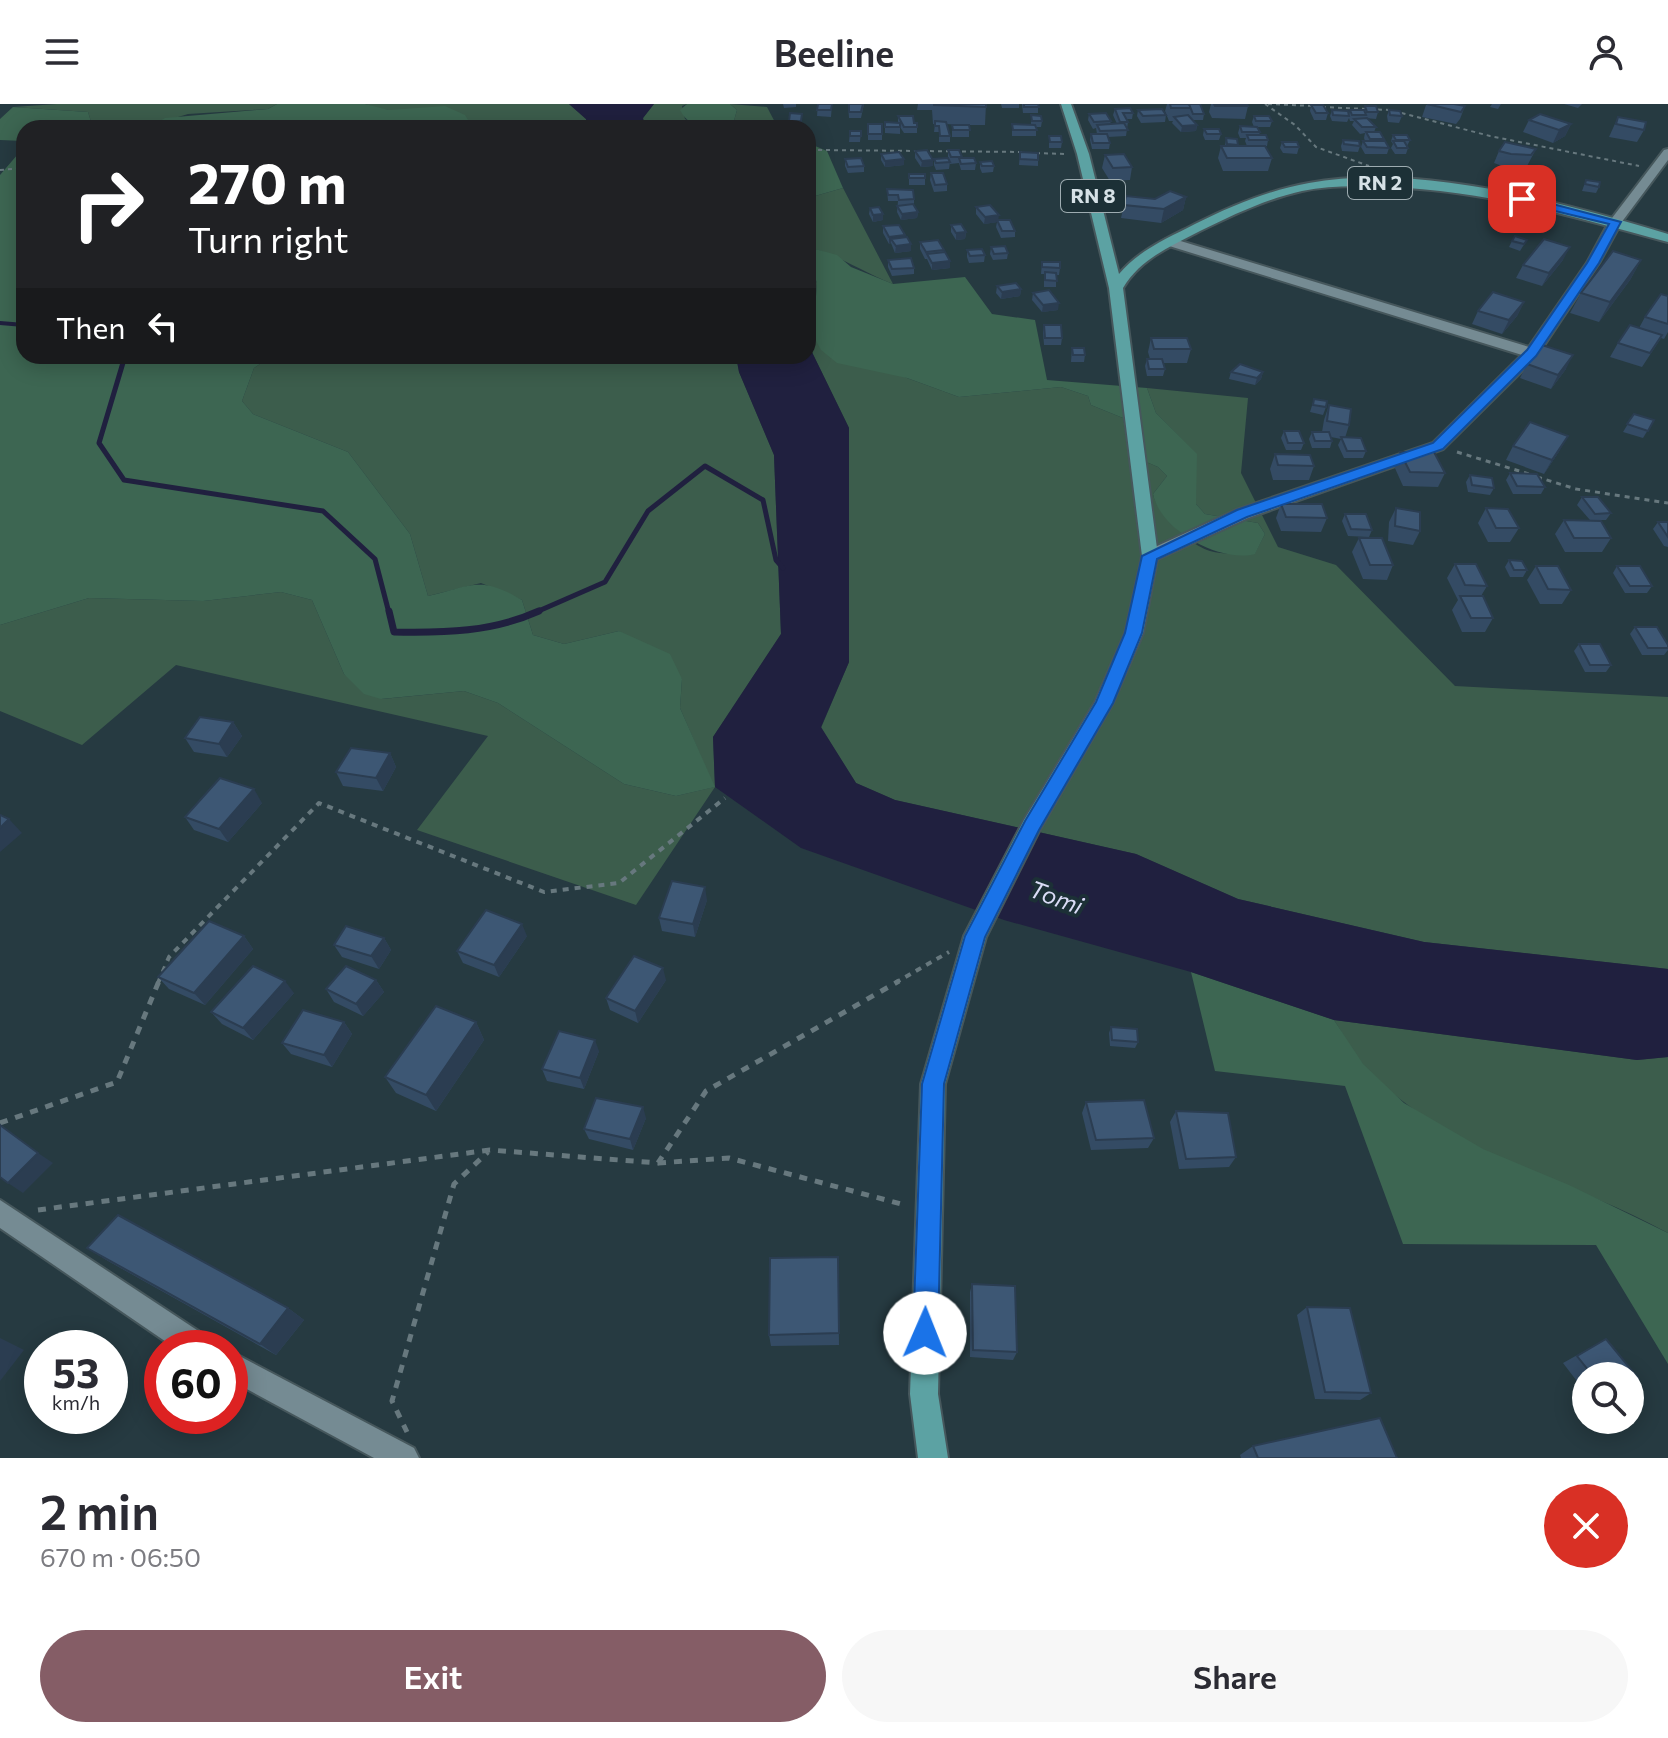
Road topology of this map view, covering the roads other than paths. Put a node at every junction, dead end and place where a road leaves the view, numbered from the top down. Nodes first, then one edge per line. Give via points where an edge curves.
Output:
1 (1066, 104) edge
2 (1668, 152) edge
3 (1615, 222) junction
4 (1668, 238) edge
5 (1170, 242) junction
6 (1116, 288) junction
7 (1532, 353) junction
8 (1150, 556) junction
9 (3, 1214) edge
10 (173, 1330) edge
11 (248, 1374) edge
12 (408, 1451) edge
13 (933, 1458) edge

1 - 6 main road, RN 8
2 - 3 street
3 - 4 main road, RN 2
3 - 5 main road, RN 2 via 1469,189 1342,183 1268,196
3 - 7 street
5 - 6 main road, RN 2 via 1125,270
5 - 7 street
6 - 8 main road
7 - 8 street via 1438,446 1242,514
8 - 13 main road via 1134,633 1104,703 1031,826 981,925 933,1084 924,1394
9 - 10 street
11 - 12 street

